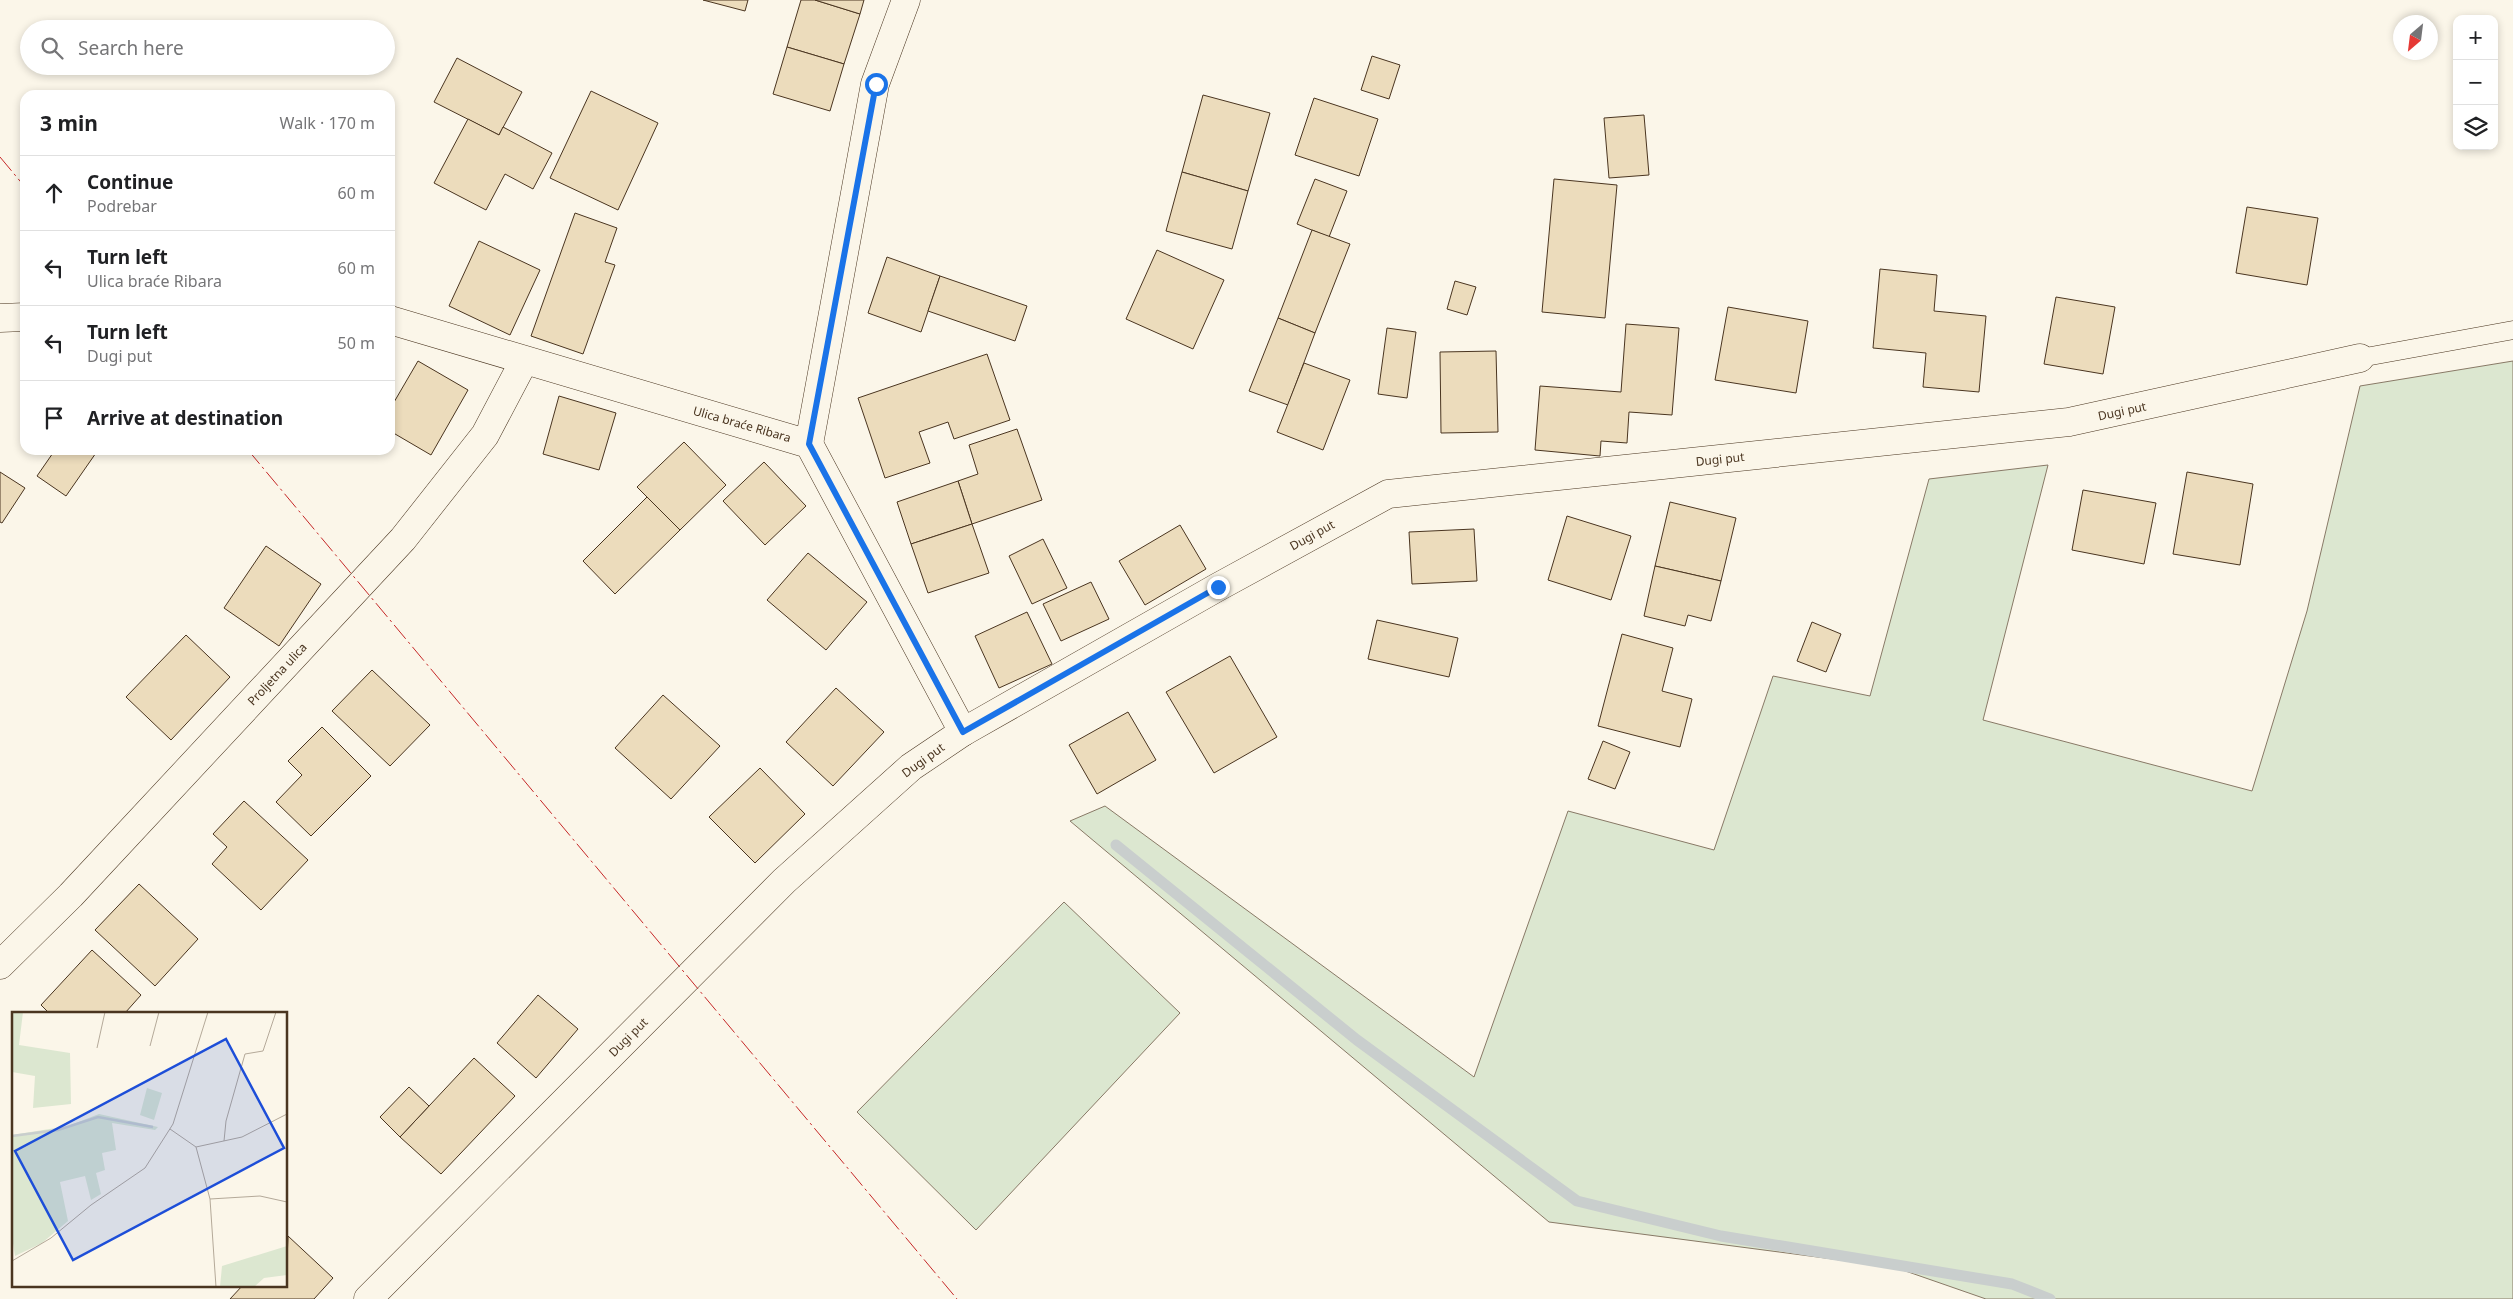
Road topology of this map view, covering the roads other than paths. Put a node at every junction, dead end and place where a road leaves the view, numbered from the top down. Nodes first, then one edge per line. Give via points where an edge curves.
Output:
1 (906, 0) edge
2 (20, 317) edge
3 (0, 318) edge
4 (395, 321) edge
5 (2513, 330) edge
6 (2360, 358) joint
7 (524, 361) junction
8 (809, 444) junction
9 (963, 732) junction
10 (0, 964) edge
11 (368, 1299) edge

1 - 8 street via 876,84
2 - 3 street
4 - 7 street, Ulica braće Ribara
5 - 6 lane, Dugi put
6 - 9 street, Dugi put via 2069,422 1388,494
7 - 8 street, Ulica braće Ribara
7 - 10 street, Proljetna ulica via 485,436 403,538 71,895
8 - 9 street
9 - 11 street, Dugi put via 911,767 784,881

